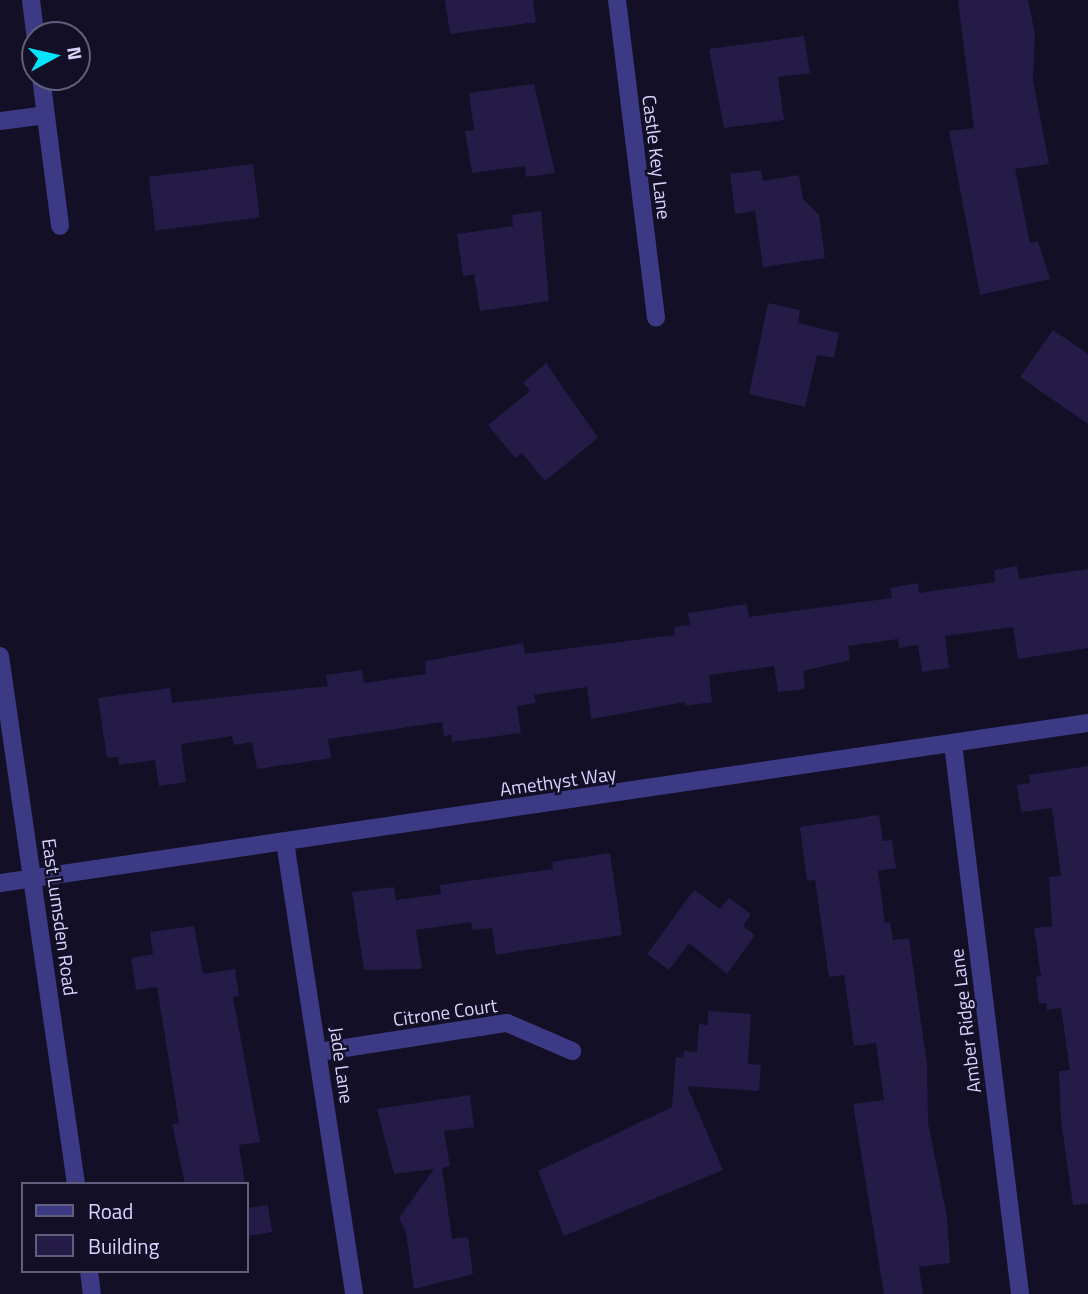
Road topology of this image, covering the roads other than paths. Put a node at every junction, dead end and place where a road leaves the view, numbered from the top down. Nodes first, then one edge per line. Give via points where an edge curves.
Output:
1 (31, 0) edge
2 (617, 0) edge
3 (33, 21) edge
4 (43, 91) edge
5 (46, 115) junction
6 (0, 121) edge
7 (60, 226) dead end
8 (656, 318) dead end
9 (0, 656) edge
10 (1088, 723) edge
11 (953, 744) junction
12 (285, 842) junction
13 (34, 879) junction
14 (0, 883) edge
15 (572, 1051) dead end
16 (319, 1052) junction
17 (76, 1182) edge
18 (89, 1273) edge
19 (92, 1294) edge
20 (354, 1294) edge
21 (1020, 1294) edge

1 - 3 street
2 - 8 street, Castle Key Lane
4 - 5 street
5 - 6 street
5 - 7 street
9 - 13 street, East Lumsden Road
10 - 11 street, Amethyst Way
11 - 12 street, Amethyst Way
11 - 21 street, Amber Ridge Lane
12 - 13 street, Amethyst Way
12 - 16 street, Jade Lane
13 - 14 street, Amethyst Way
13 - 17 street, East Lumsden Road
15 - 16 street, Citrone Court via 507,1023
16 - 20 street, Jade Lane
18 - 19 street

